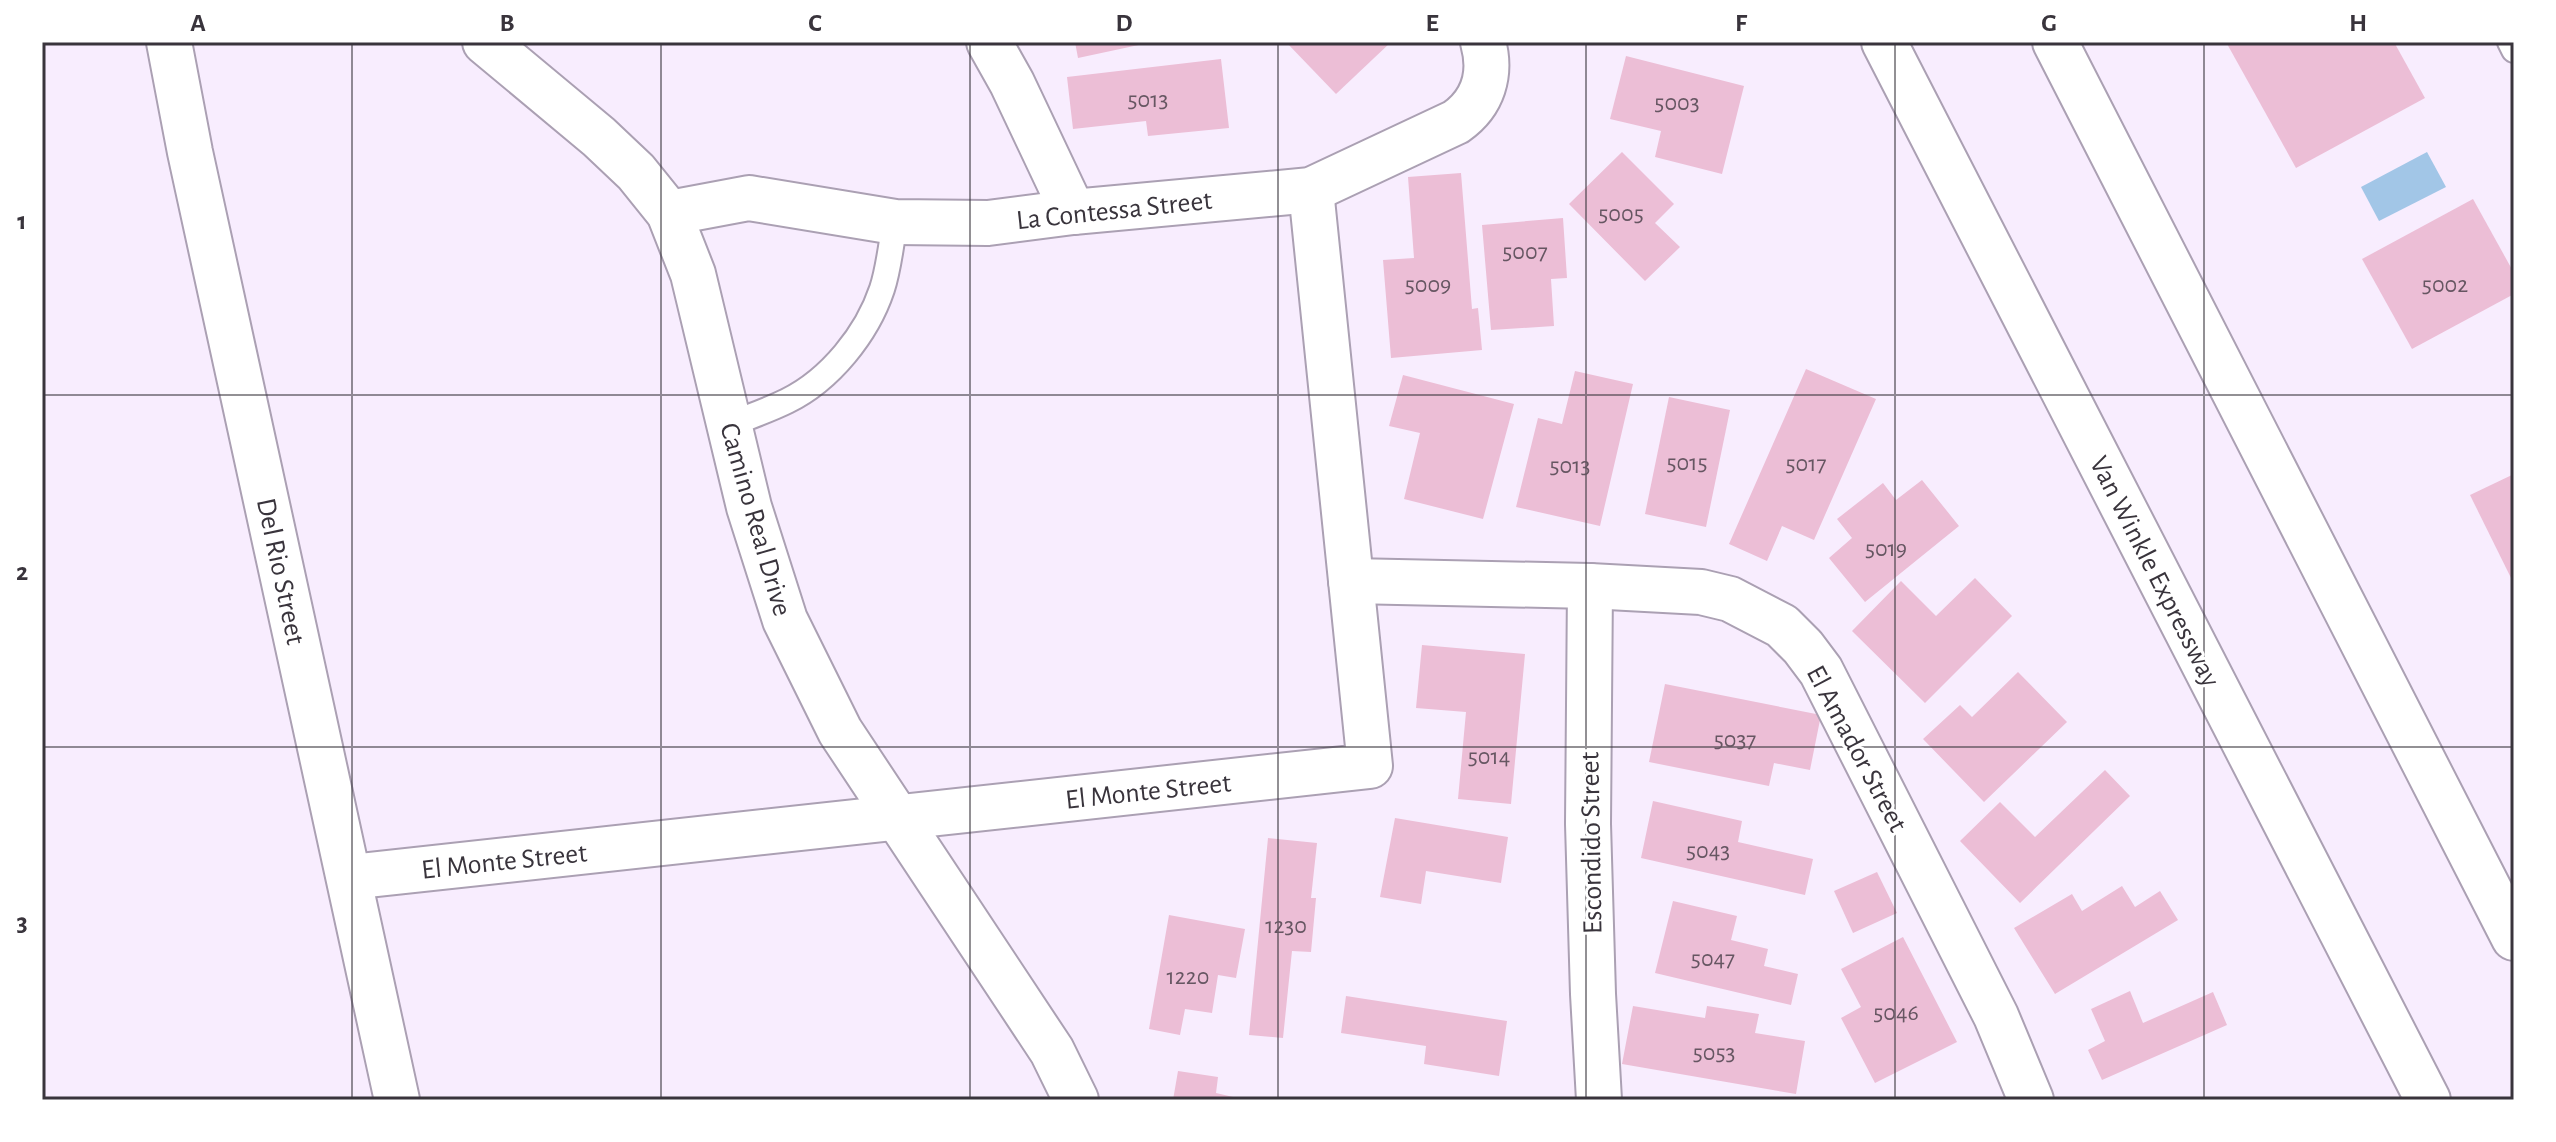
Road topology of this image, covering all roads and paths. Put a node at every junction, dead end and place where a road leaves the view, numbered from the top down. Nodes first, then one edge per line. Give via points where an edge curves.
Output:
1 (169, 42) edge
2 (485, 42) edge
3 (989, 42) edge
4 (1483, 42) edge
5 (1884, 42) edge
6 (2055, 42) edge
7 (2510, 42) edge
8 (2514, 50) edge
9 (1311, 190) junction
10 (1073, 212) junction
11 (669, 213) junction
12 (895, 222) junction
13 (729, 425) junction
14 (1351, 581) junction
15 (1590, 586) junction
16 (898, 817) junction
17 (350, 877) junction
18 (2514, 938) edge
19 (397, 1100) edge
20 (1076, 1100) edge
21 (1599, 1100) edge
22 (2031, 1100) edge
23 (2428, 1100) edge

1 - 17 street, Del Rio Street
2 - 11 street, Camino Real Drive via 599,137
3 - 10 street
4 - 9 street, La Contessa Street via 1485,80 1470,111
5 - 23 street, Van Winkle Expressway
6 - 18 street
7 - 8 lane
9 - 10 street, La Contessa Street
9 - 14 street, El Monte Street
10 - 12 street, La Contessa Street via 988,223
11 - 12 street, La Contessa Street via 749,198
11 - 13 street, Camino Real Drive via 693,274
12 - 13 lane via 883,288 846,353 789,401
13 - 16 street, Camino Real Drive via 785,620 840,731
14 - 15 street, El Amador Street
14 - 16 street, El Monte Street via 1370,766
15 - 21 street, Escondido Street via 1588,824
15 - 22 street, El Amador Street via 1672,589 1730,599 1782,626 1803,647 1821,671 1996,1016
16 - 17 street, El Monte Street
16 - 20 street, Camino Real Drive via 1052,1051
17 - 19 street, Del Rio Street

